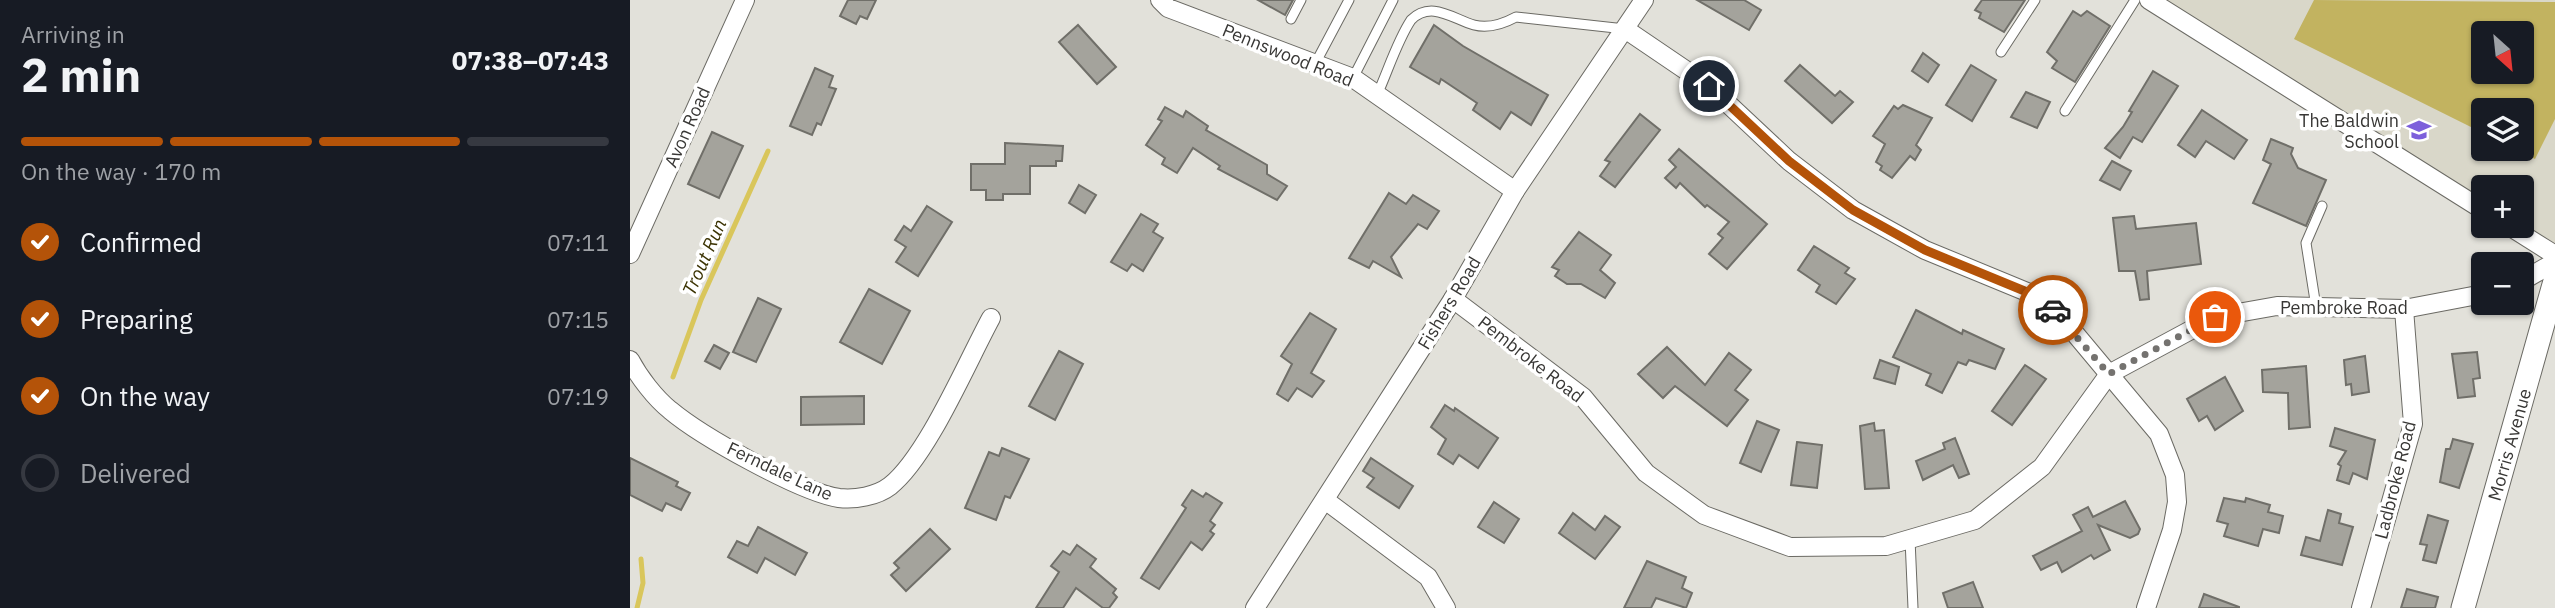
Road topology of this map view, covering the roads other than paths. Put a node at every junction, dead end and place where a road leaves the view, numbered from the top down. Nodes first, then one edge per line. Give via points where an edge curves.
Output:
1 (745, 0) edge
2 (1160, 0) edge
3 (1301, 0) edge
4 (1349, 0) edge
5 (1393, 0) edge
6 (1644, 0) edge
7 (2035, 0) edge
8 (2135, 0) edge
9 (2149, 0) edge
10 (1291, 19) dead end
11 (1625, 29) junction
12 (2001, 52) dead end
13 (1315, 64) junction
14 (1353, 78) junction
15 (1377, 95) junction
16 (2065, 111) dead end
17 (1515, 191) junction
18 (2471, 202) edge
19 (2322, 206) dead end
20 (2528, 238) edge
21 (630, 254) edge
22 (2555, 255) edge
23 (2555, 262) edge
24 (2534, 274) edge
25 (2555, 281) edge
26 (2471, 297) edge
27 (1453, 299) junction
28 (2316, 307) junction
29 (2404, 309) junction
30 (991, 318) dead end
31 (630, 360) edge
32 (2109, 374) junction
33 (1325, 500) junction
34 (1910, 539) junction
35 (1255, 608) edge
36 (1446, 608) edge
37 (1913, 608) edge
38 (2146, 608) edge
39 (2361, 608) edge
40 (2463, 608) edge

1 - 21 street, Avon Road
2 - 13 street, Pennswood Road via 1168,8
3 - 10 lane
4 - 13 lane
5 - 14 lane
6 - 11 street, Fishers Road
7 - 12 lane
8 - 16 lane
9 - 18 street
11 - 15 lane via 1516,17 1503,24 1475,25 1443,7 1424,9 1410,21
11 - 17 street, Fishers Road
11 - 32 street via 1709,86 1789,161 1853,210 1895,235 2027,292 2048,306
13 - 14 street, Pennswood Road
14 - 15 street, Pennswood Road
15 - 17 street, Pennswood Road
17 - 27 street, Fishers Road
19 - 28 lane via 2306,243
20 - 22 street
23 - 24 street
25 - 40 street, Morris Avenue
26 - 29 street, Pembroke Road
27 - 33 street, Fishers Road
27 - 34 street, Pembroke Road via 1583,397 1646,473 1704,515 1790,547 1886,546
28 - 29 street, Pembroke Road
28 - 32 street, Pembroke Road via 2277,306 2215,317
29 - 39 street, Ladbroke Road via 2413,424
30 - 31 street, Ferndale Lane via 918,454 889,487 866,497 840,498 816,491 726,447 667,408
32 - 34 street, Pembroke Road via 2042,467 1975,520
32 - 38 street via 2159,435 2175,475 2172,530
33 - 35 street, Fishers Road
33 - 36 street via 1428,577
34 - 37 lane

